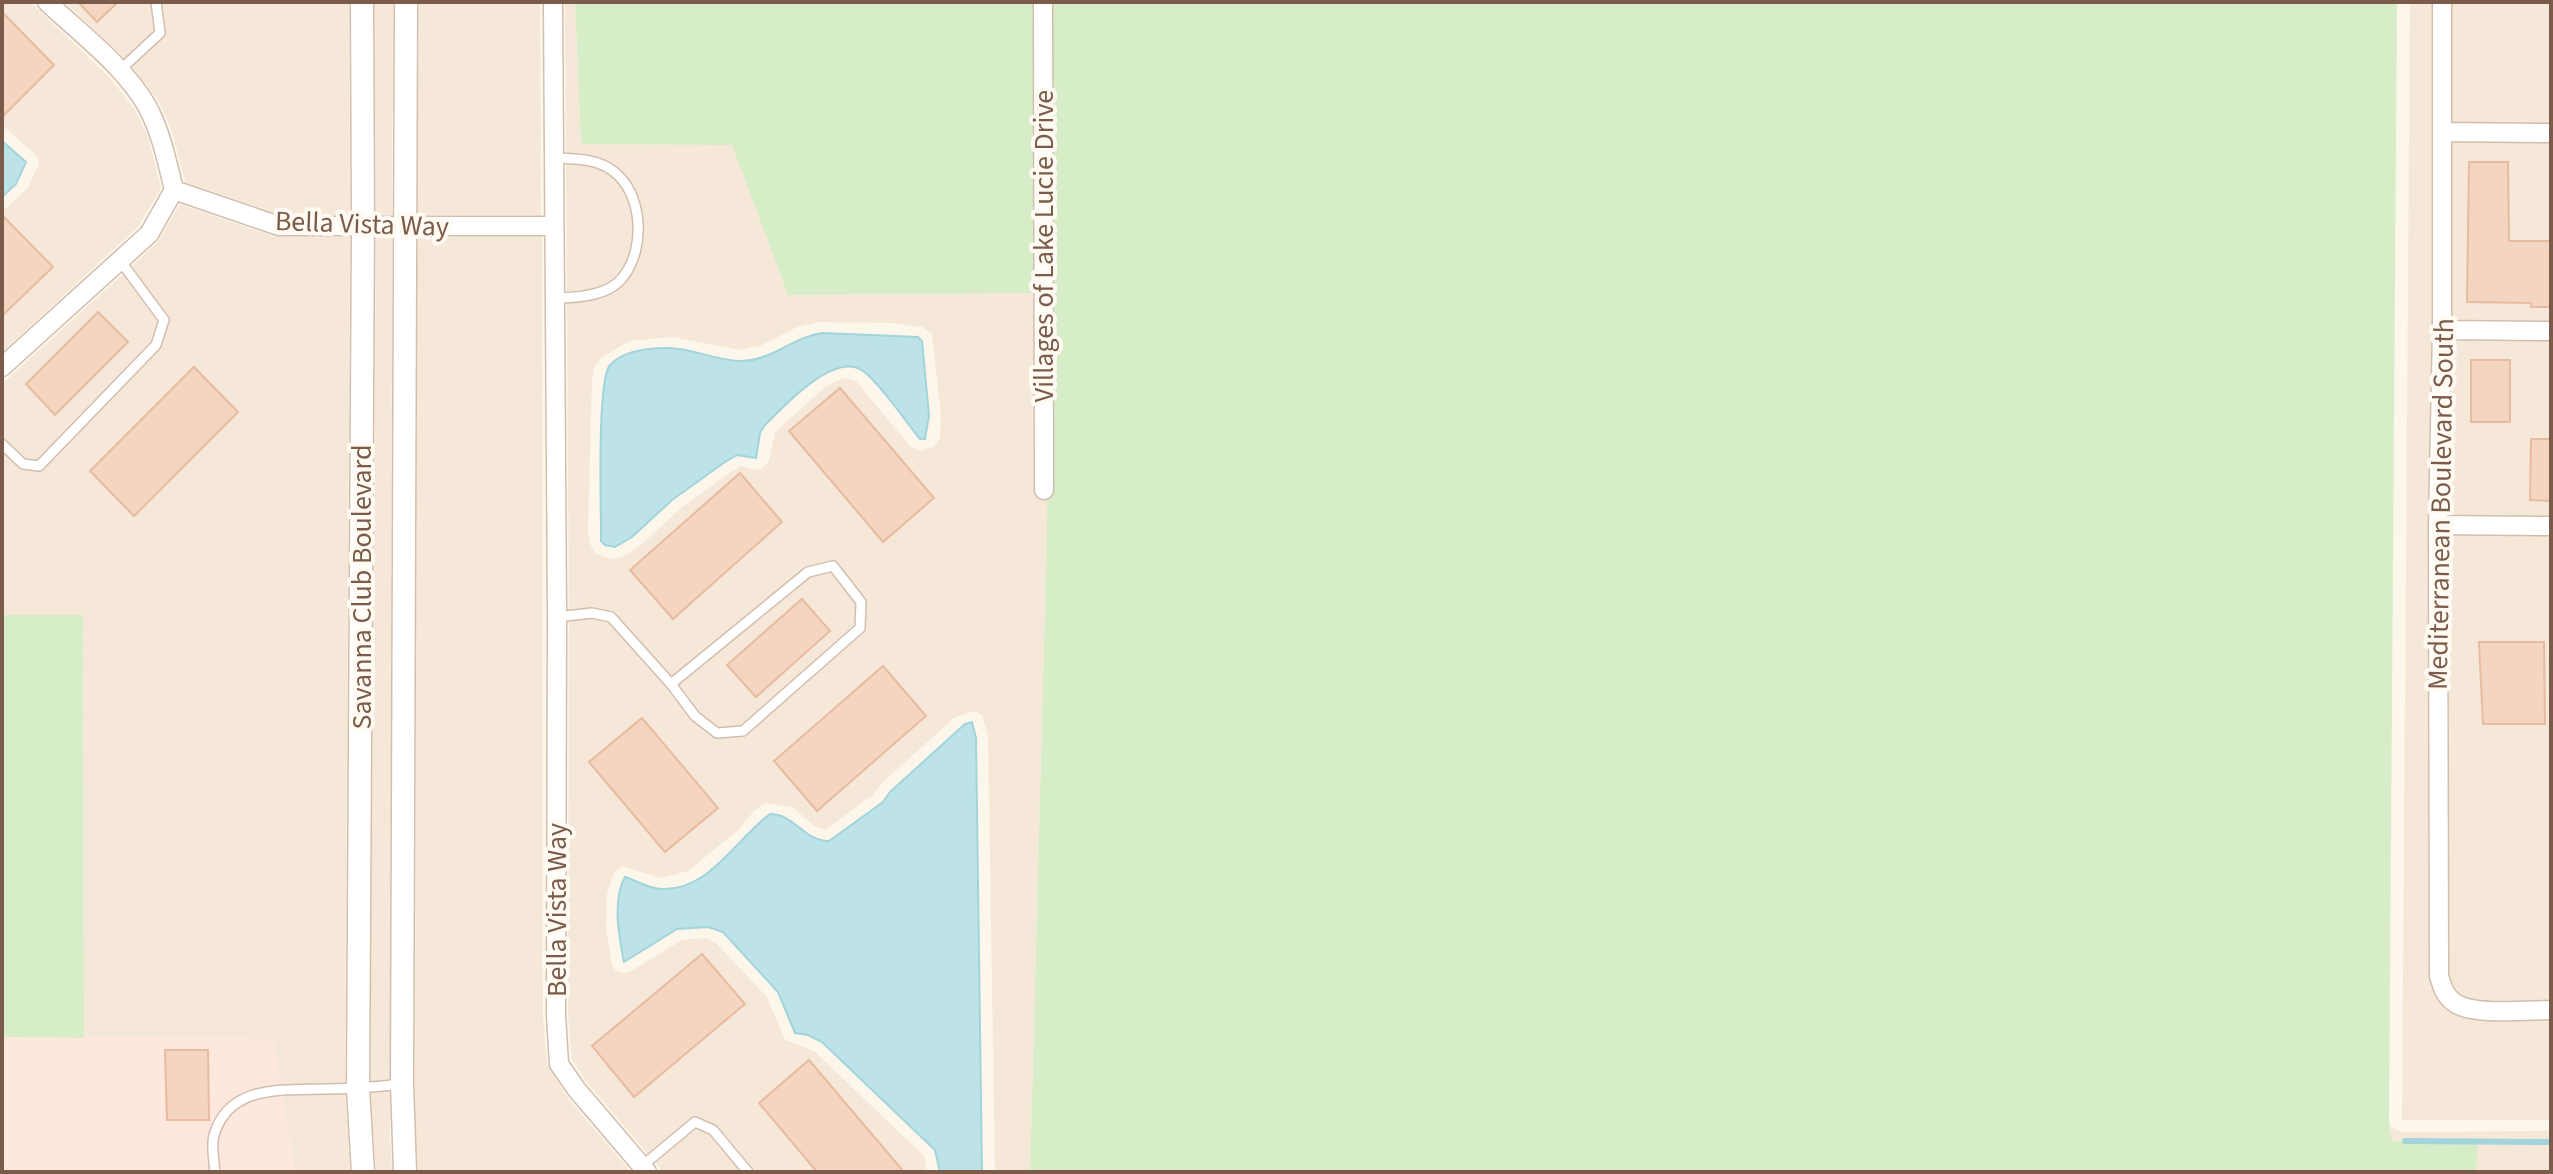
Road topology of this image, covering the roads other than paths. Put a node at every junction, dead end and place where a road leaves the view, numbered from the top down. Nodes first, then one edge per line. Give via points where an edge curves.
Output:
1 (47, 2) edge
2 (156, 2) edge
3 (362, 2) edge
4 (406, 2) edge
5 (553, 2) edge
6 (1043, 2) edge
7 (2442, 2) edge
8 (119, 71) junction
9 (2443, 132) junction
10 (2551, 133) edge
11 (554, 158) junction
12 (174, 190) junction
13 (363, 226) junction
14 (405, 226) junction
15 (554, 226) junction
16 (119, 259) junction
17 (555, 298) junction
18 (2442, 330) junction
19 (2551, 331) edge
20 (2, 367) edge
21 (2, 444) edge
22 (1044, 490) dead end
23 (2438, 525) junction
24 (2551, 526) edge
25 (557, 617) junction
26 (671, 684) junction
27 (2551, 1010) edge
28 (402, 1084) junction
29 (358, 1089) junction
30 (644, 1169) edge
31 (215, 1172) edge
32 (363, 1172) edge
33 (405, 1172) edge
34 (748, 1172) edge

1 - 8 street
2 - 8 lane via 160,33
3 - 13 street, Savanna Club Boulevard
4 - 14 street, Savanna Club Boulevard
5 - 11 street, Bella Vista Way
6 - 22 street, Villages of Lake Lucie Drive
7 - 9 street, Mediterranean Boulevard South
8 - 12 street via 146,105 160,134
9 - 10 street
9 - 18 street, Mediterranean Boulevard South
11 - 15 street, Bella Vista Way
11 - 17 lane via 583,159 613,170 633,193 638,224 635,254 623,279 601,292
12 - 13 street, Bella Vista Way via 279,226
12 - 16 street via 149,234
13 - 14 street, Bella Vista Way
13 - 29 street, Savanna Club Boulevard
14 - 15 street, Bella Vista Way
14 - 28 street, Savanna Club Boulevard
15 - 17 street, Bella Vista Way
16 - 20 street
16 - 21 lane via 164,320 156,345 39,466 23,464
17 - 25 street, Bella Vista Way
18 - 19 street
18 - 23 street, Mediterranean Boulevard South
23 - 24 street
23 - 27 street, Mediterranean Boulevard South via 2439,976 2453,1002 2466,1008
25 - 26 lane via 611,617
25 - 30 street, Bella Vista Way via 559,1064
26 - 26 lane via 695,716 717,733 743,731 860,628 861,602 833,566 808,572
28 - 29 lane
28 - 33 street, Savanna Club Boulevard
29 - 31 lane via 268,1090 242,1097 224,1115 213,1137
29 - 32 street, Savanna Club Boulevard
30 - 34 lane via 695,1122 713,1130

